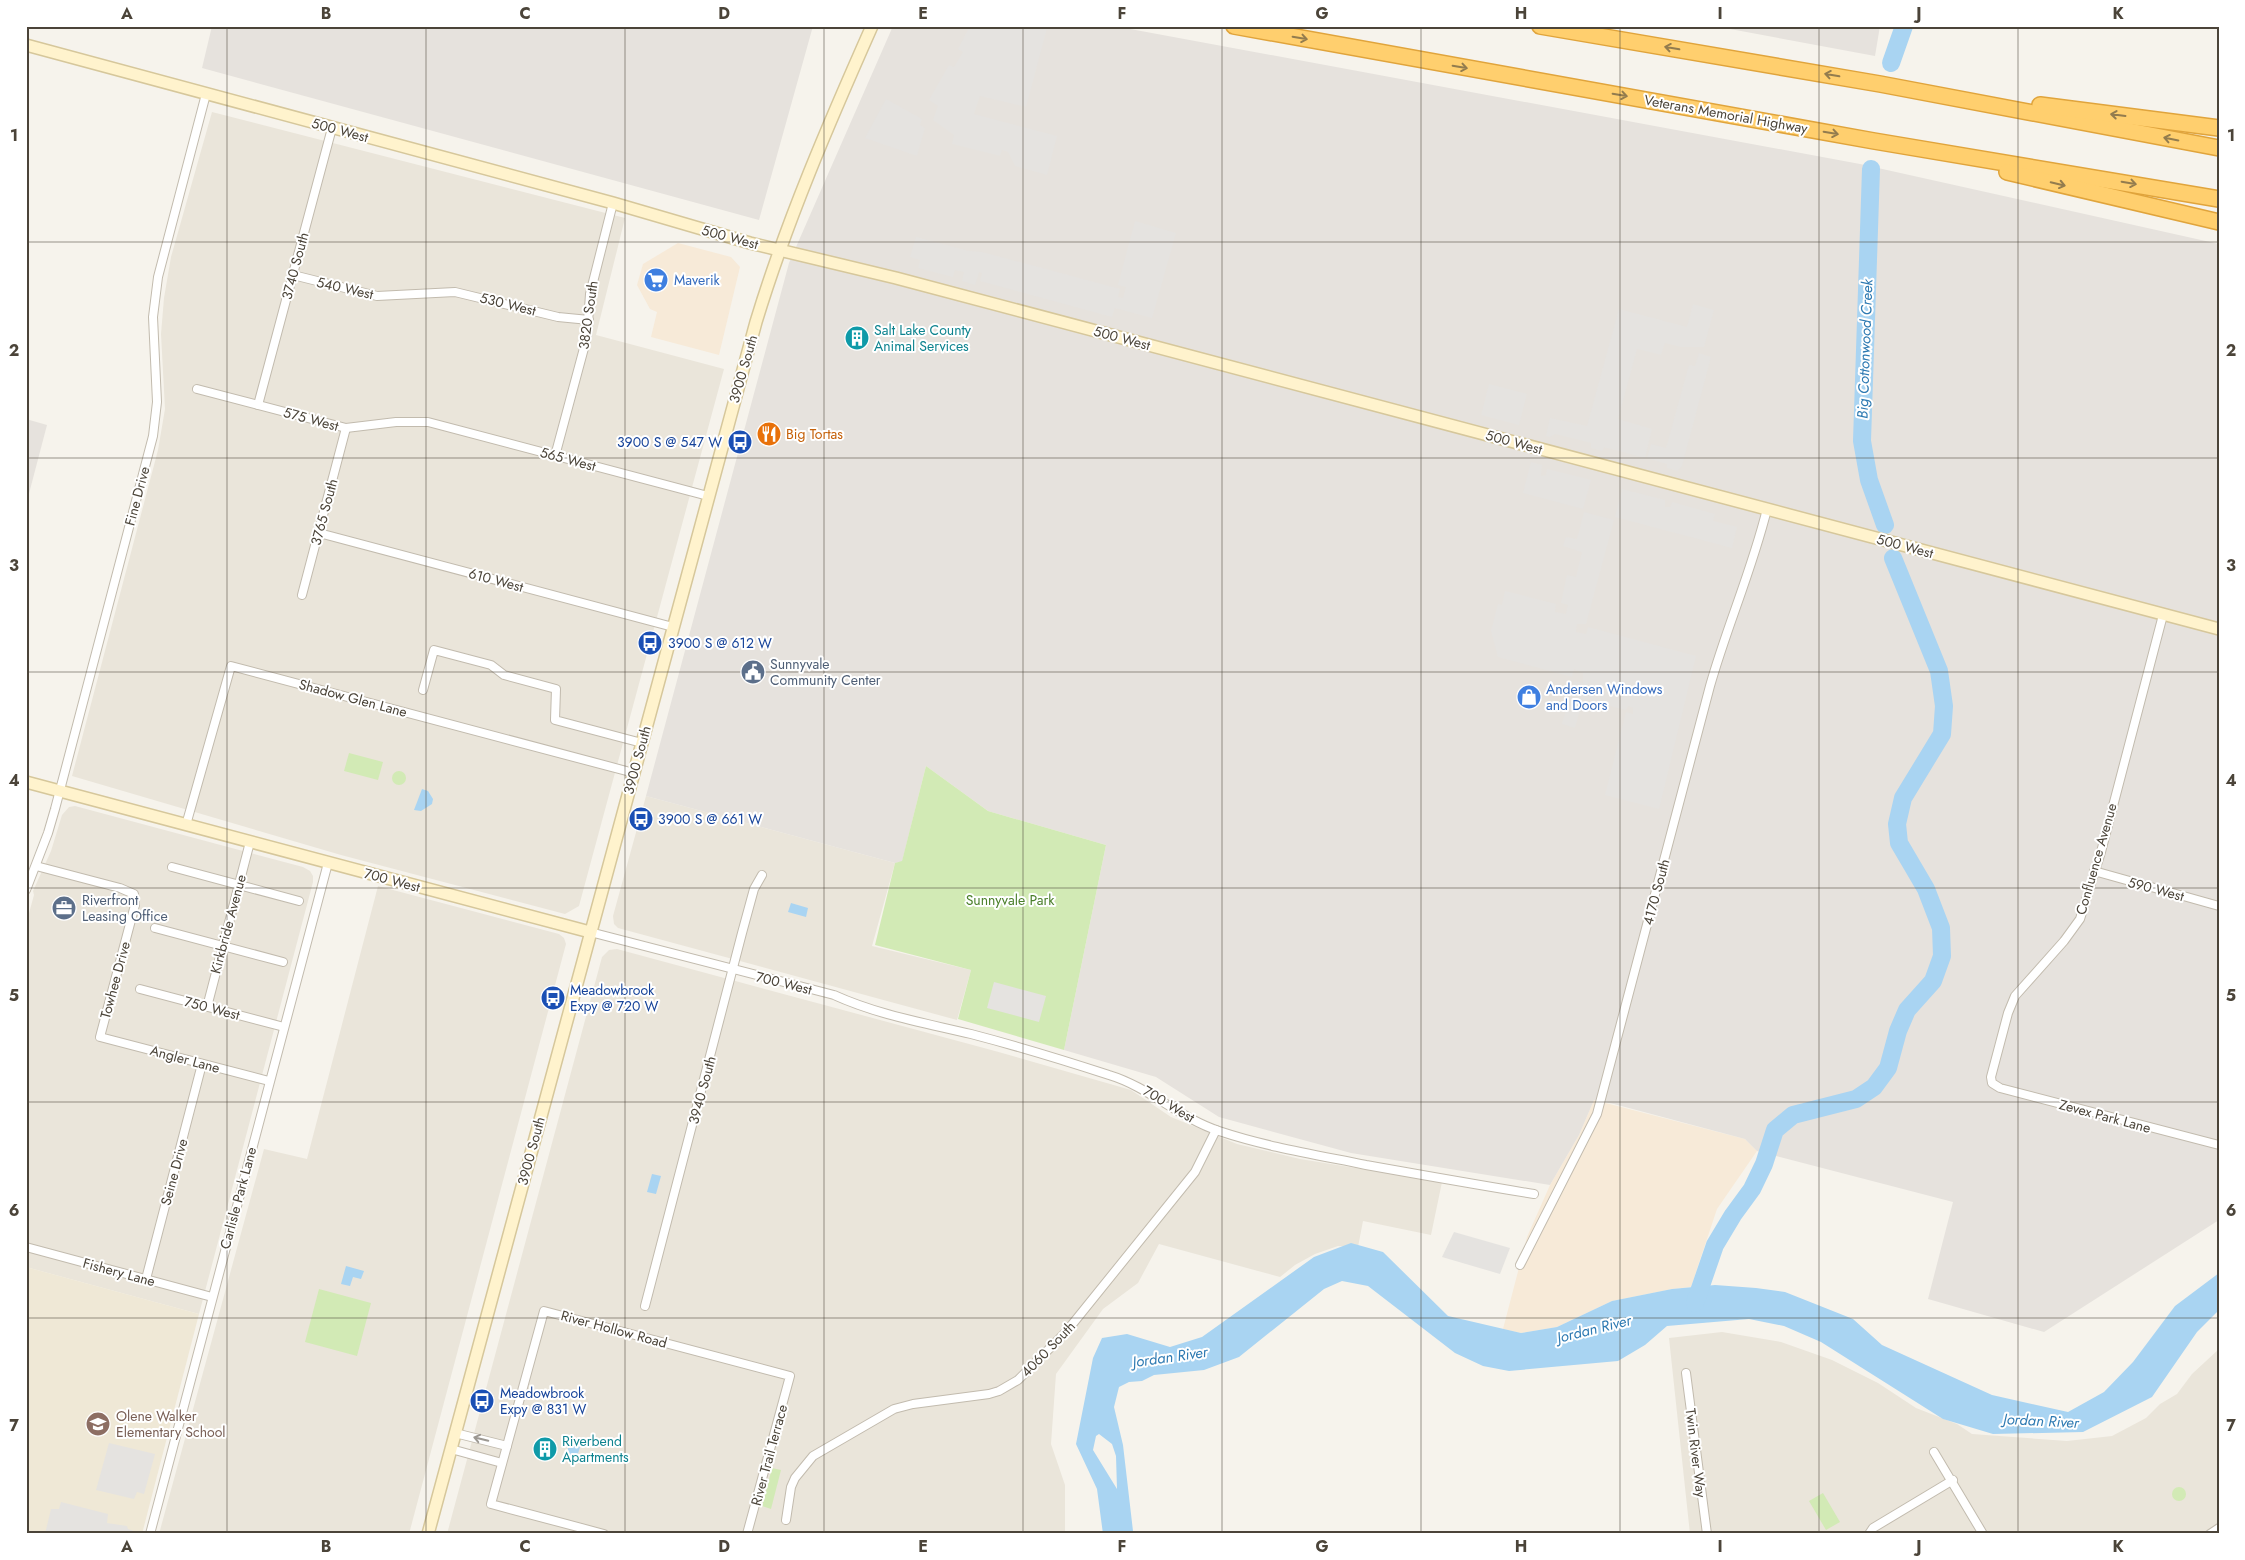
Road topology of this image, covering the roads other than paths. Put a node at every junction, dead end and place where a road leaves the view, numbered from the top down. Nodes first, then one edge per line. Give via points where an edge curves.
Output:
1 (872, 26) edge
2 (1234, 26) edge
3 (1540, 26) edge
4 (26, 45) edge
5 (1880, 84) junction
6 (206, 94) junction
7 (332, 128) junction
8 (2219, 128) edge
9 (1874, 141) junction
10 (2219, 148) edge
11 (2219, 199) edge
12 (613, 203) junction
13 (2219, 222) edge
14 (780, 249) junction
15 (293, 275) junction
16 (428, 292) joint
17 (588, 320) junction
18 (196, 389) dead end
19 (258, 405) junction
20 (428, 422) joint
21 (346, 428) junction
22 (555, 456) junction
23 (708, 496) junction
24 (1767, 509) junction
25 (319, 533) junction
26 (302, 595) dead end
27 (2163, 615) junction
28 (673, 627) junction
29 (2219, 629) edge
30 (422, 690) dead end
31 (642, 743) junction
32 (634, 773) junction
33 (26, 782) edge
34 (59, 791) junction
35 (186, 825) junction
36 (250, 842) junction
37 (328, 863) junction
38 (36, 866) junction
39 (172, 867) dead end
40 (2094, 871) junction
41 (762, 875) dead end
42 (239, 885) junction
43 (26, 890) edge
44 (299, 900) dead end
45 (2219, 906) edge
46 (155, 928) dead end
47 (590, 932) junction
48 (223, 946) junction
49 (283, 962) dead end
50 (733, 970) junction
51 (140, 989) dead end
52 (207, 1007) junction
53 (284, 1027) junction
54 (100, 1037) joint
55 (202, 1064) junction
56 (269, 1082) junction
57 (1992, 1083) joint
58 (1216, 1130) junction
59 (2219, 1145) edge
60 (1534, 1194) dead end
61 (26, 1247) edge
62 (1520, 1265) dead end
63 (146, 1279) junction
64 (212, 1298) junction
65 (645, 1306) dead end
66 (1686, 1373) dead end
67 (790, 1376) joint
68 (455, 1432) junction
69 (507, 1446) junction
70 (451, 1449) junction
71 (1934, 1452) dead end
72 (502, 1462) junction
73 (1953, 1480) junction
74 (786, 1520) dead end
75 (2219, 1528) edge
76 (150, 1534) edge
77 (428, 1534) edge
78 (604, 1534) edge
79 (748, 1534) edge
80 (1706, 1534) edge
81 (1870, 1534) edge
82 (1983, 1534) edge
83 (2210, 1534) edge

1 - 14 main road, 3900 South
2 -> 9 highway, Veterans Memorial Highway
5 -> 3 highway
4 - 6 main road, 500 West
8 -> 5 highway
10 -> 5 highway
6 - 7 main road, 500 West
6 - 34 street, Fine Drive via 158,277 153,317 156,402 153,436
7 - 12 main road, 500 West
7 - 15 street, 3740 South
9 -> 11 highway, Veterans Memorial Highway
9 -> 13 highway
12 - 14 main road, 500 West
12 - 17 street, 3820 South via 590,294
14 - 23 main road, 3900 South via 756,322
14 - 24 main road, 500 West
15 - 16 street, 540 West via 377,296
15 - 19 street, 3740 South
16 - 17 street, 530 West via 468,294 558,317
17 - 22 street, 3820 South
18 - 19 street, 575 West
19 - 21 street, 575 West
20 - 21 street, 575 West
20 - 22 street, 565 West
21 - 25 street, 3765 South
22 - 23 street, 565 West
23 - 28 main road, 3900 South
24 - 27 main road, 500 West
24 - 62 street, 4170 South via 1710,686 1597,1114
25 - 26 street, 3765 South
25 - 28 street, 610 West
27 - 29 main road, 500 West
27 - 40 street, Confluence Avenue
28 - 31 main road, 3900 South
30 - 31 street via 434,650 491,665 504,675 556,689 555,720
31 - 32 main road, 3900 South
32 - 35 street, Shadow Glen Lane via 231,666
32 - 47 main road, 3900 South
33 - 34 main road, 700 West
34 - 35 main road, 700 West
34 - 38 street, Fine Drive
35 - 36 main road, 700 West
36 - 37 main road, 700 West
36 - 42 street, Kirkbride Avenue
37 - 47 main road, 700 West
37 - 53 street, Carlisle Park Lane
38 - 43 street, Fine Drive
38 - 54 street, Towhee Drive via 134,894 135,905
39 - 42 street
40 - 45 street, 590 West
40 - 57 street, Confluence Avenue via 2084,909 2075,928 2011,1004 1992,1072
41 - 50 street, 3940 South via 754,889
42 - 44 street
42 - 48 street, Kirkbride Avenue
46 - 48 street
47 - 50 street, 700 West
47 - 68 main road, 3900 South
48 - 49 street
48 - 52 street, Kirkbride Avenue
50 - 58 street, 700 West via 834,995 913,1022 971,1034 1111,1075 1138,1086
50 - 65 street, 3940 South
51 - 52 street, 750 West
52 - 53 street, 750 West
53 - 56 street, Carlisle Park Lane
54 - 55 street, Angler Lane
55 - 56 street, Angler Lane
55 - 63 street, Seine Drive
56 - 64 street, Carlisle Park Lane
57 - 59 street, Zevex Park Lane via 2000,1088
58 - 60 street, 700 West via 1297,1152
58 - 74 street, 4060 South via 1195,1172 1134,1250 1066,1332 1018,1380 989,1394 894,1409 850,1433 813,1456 795,1478 788,1498
61 - 63 street, Fishery Lane
63 - 64 street, Fishery Lane
64 - 76 street, Carlisle Park Lane
66 - 80 street, Twin River Way
67 - 69 street, River Hollow Road via 544,1311
67 - 79 street, River Trail Terrace
69 -> 68 street
68 - 70 main road, 3900 South
69 - 72 street, River Hollow Road
70 - 72 street
70 - 77 main road, 3900 South
71 - 73 street
72 - 78 street, River Hollow Road via 491,1504
73 - 81 street via 1873,1528
73 - 82 street
75 - 83 street

